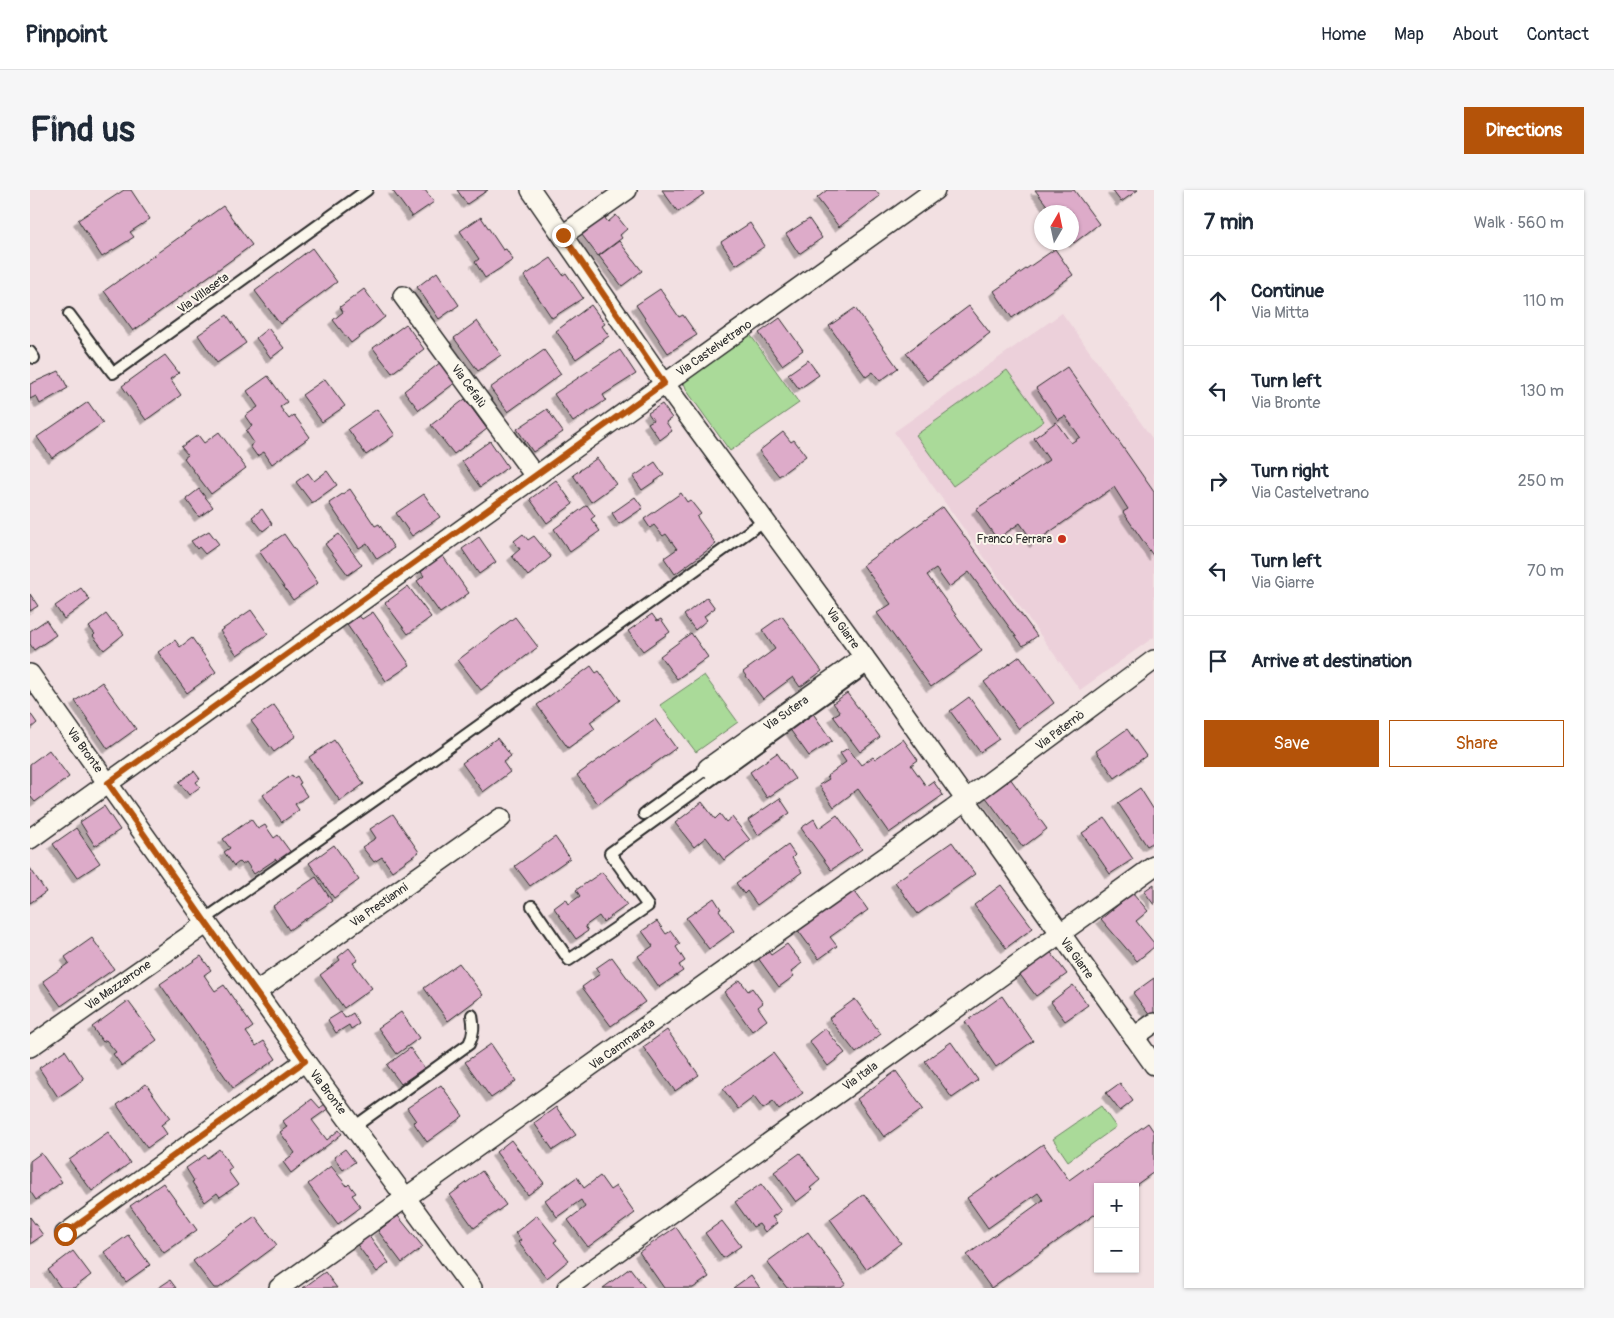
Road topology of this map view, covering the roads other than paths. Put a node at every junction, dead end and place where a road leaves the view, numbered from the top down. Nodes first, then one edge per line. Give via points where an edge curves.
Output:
1 (367, 190) edge
2 (531, 190) edge
3 (627, 190) edge
4 (936, 190) edge
5 (563, 235) junction
6 (403, 296) dead end
7 (69, 314) dead end
8 (664, 383) junction
9 (535, 476) junction
10 (765, 520) junction
11 (1154, 660) edge
12 (867, 661) junction
13 (30, 674) edge
14 (708, 768) joint
15 (108, 783) junction
16 (966, 800) junction
17 (644, 814) dead end
18 (501, 818) dead end
19 (30, 840) edge
20 (1154, 866) edge
21 (532, 906) dead end
22 (205, 922) junction
23 (1059, 933) junction
24 (256, 992) junction
25 (472, 1015) dead end
26 (1154, 1023) edge
27 (1134, 1037) junction
28 (30, 1047) edge
29 (305, 1061) junction
30 (1154, 1065) edge
31 (354, 1127) junction
32 (407, 1198) junction
33 (65, 1234) dead end
34 (279, 1288) edge
35 (472, 1288) edge
36 (567, 1288) edge

1 - 7 lane, Via Villaseta via 112,373
2 - 5 street, Via Giarre
3 - 5 street
4 - 8 street, Via Castelvetrano
5 - 8 street, Via Giarre
6 - 9 street, Via Cefalù
8 - 9 street, Via Castelvetrano
8 - 10 street, Via Giarre
9 - 15 street, Via Castelvetrano
10 - 12 street, Via Giarre
10 - 22 lane
11 - 16 street, Via Paternò
12 - 14 street, Via Sutera
12 - 16 street, Via Giarre
12 - 21 lane via 610,853 648,906 569,960
13 - 15 street, Via Bronte
14 - 17 lane
15 - 19 street, Via Castelvetrano
15 - 22 street, Via Bronte
16 - 23 street, Via Giarre
16 - 32 street, Via Cammarata
18 - 24 street, Via Prestianni
20 - 23 street, Via Itala
22 - 24 street, Via Bronte
22 - 28 street, Via Mazzarrone
23 - 27 street, Via Giarre
23 - 36 street, Via Itala
24 - 29 street, Via Bronte
25 - 31 lane via 474,1027 468,1044
26 - 27 street
27 - 30 street, Via Giarre
29 - 31 street, Via Bronte
29 - 33 street
31 - 32 street, Via Bronte
32 - 34 street, Via Cammarata
32 - 35 street, Via Bronte

